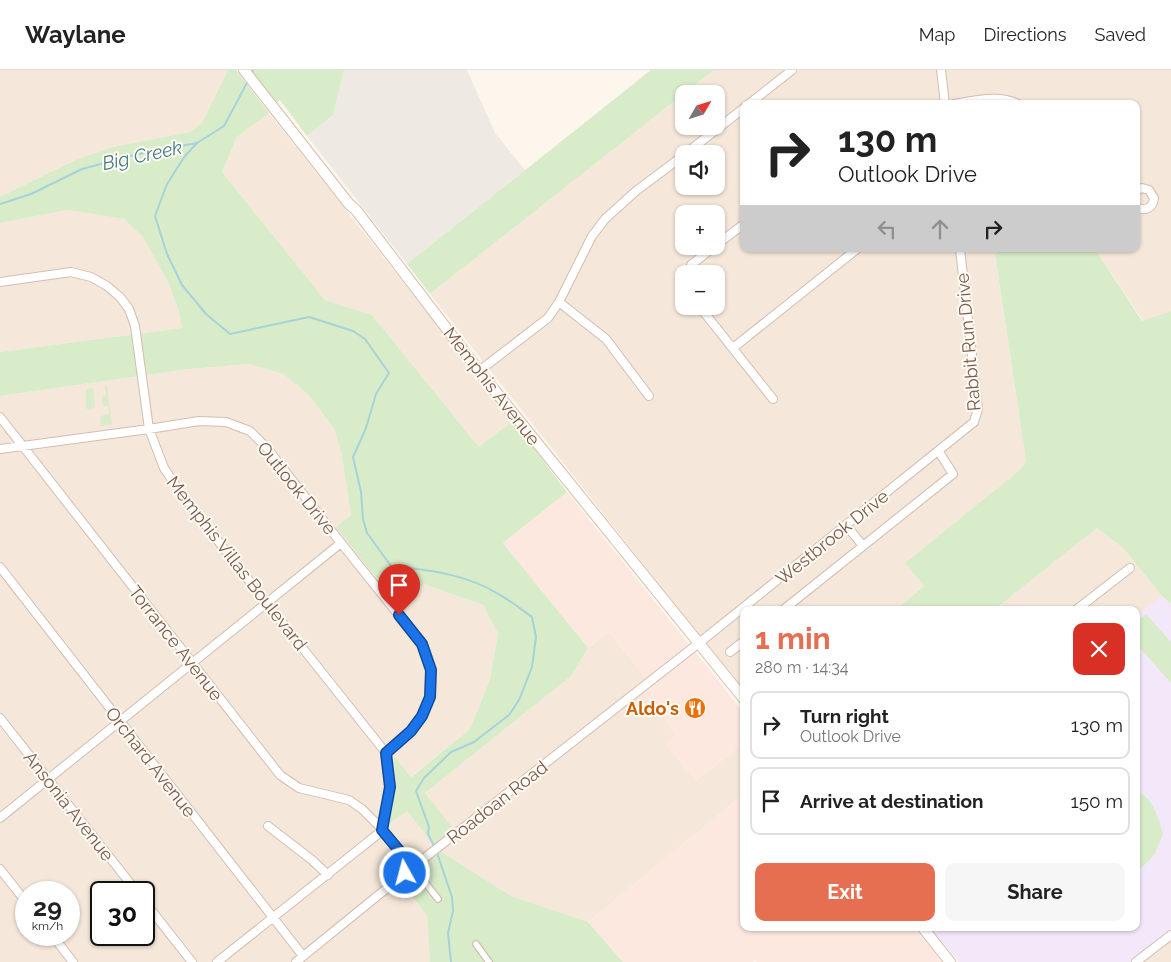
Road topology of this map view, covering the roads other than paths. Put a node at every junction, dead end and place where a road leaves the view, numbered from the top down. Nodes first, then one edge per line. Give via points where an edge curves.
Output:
1 (244, 70) edge
2 (792, 70) edge
3 (941, 70) edge
4 (754, 100) edge
5 (945, 100) edge
6 (987, 100) edge
7 (1010, 100) edge
8 (740, 111) edge
9 (696, 145) edge
10 (675, 161) edge
11 (1140, 189) edge
12 (1140, 208) edge
13 (740, 227) edge
14 (725, 239) edge
15 (853, 252) edge
16 (960, 252) edge
17 (704, 255) edge
18 (691, 265) edge
19 (0, 282) edge
20 (559, 302) junction
21 (706, 315) edge
22 (733, 348) junction
23 (479, 371) junction
24 (649, 396) dead end
25 (773, 399) dead end
26 (0, 416) edge
27 (148, 429) junction
28 (964, 432) joint
29 (22, 446) junction
30 (0, 449) edge
31 (939, 452) junction
32 (846, 525) junction
33 (341, 543) junction
34 (863, 546) junction
35 (0, 567) edge
36 (1130, 568) dead end
37 (267, 604) junction
38 (745, 606) edge
39 (787, 606) edge
40 (1081, 606) edge
41 (740, 610) edge
42 (699, 643) junction
43 (740, 644) edge
44 (730, 652) dead end
45 (192, 664) junction
46 (740, 694) edge
47 (0, 718) edge
48 (120, 722) junction
49 (386, 753) junction
50 (48, 780) junction
51 (0, 818) edge
52 (268, 826) dead end
53 (382, 830) junction
54 (413, 867) junction
55 (0, 869) edge
56 (328, 874) junction
57 (128, 881) edge
58 (15, 888) edge
59 (438, 899) dead end
60 (155, 915) edge
61 (273, 919) junction
62 (925, 931) edge
63 (1171, 935) edge
64 (476, 944) dead end
65 (61, 946) edge
66 (303, 956) junction
67 (73, 962) edge
68 (192, 962) edge
69 (217, 962) edge
70 (296, 962) edge
71 (489, 962) edge
72 (950, 962) edge
73 (1136, 962) edge

1 - 23 main road, Memphis Avenue
2 - 4 street
3 - 5 street
6 - 7 street
8 - 9 street
10 - 20 street via 605,219 592,236
11 - 12 street via 1149,190 1154,198 1147,209
13 - 14 street
15 - 22 street
16 - 28 street, Rabbit Run Drive via 978,408 974,422
17 - 18 street
19 - 27 street, Memphis Villas Boulevard via 71,272 91,277 120,297 130,309 135,326
20 - 23 street via 548,318
20 - 24 street via 606,339
21 - 22 street
22 - 25 street
23 - 42 main road, Memphis Avenue
26 - 29 street, Torrance Avenue
27 - 29 street, Outlook Drive
27 - 33 street, Outlook Drive via 199,421 226,422 250,431
27 - 37 street, Memphis Villas Boulevard via 173,482
28 - 31 street, Westbrook Drive
29 - 30 street, Outlook Drive
29 - 45 street, Torrance Avenue
31 - 32 street, Westbrook Drive
31 - 34 street via 953,474
32 - 34 street
32 - 38 street, Westbrook Drive
33 - 37 street
33 - 49 street, Outlook Drive via 422,644 431,670 430,697 422,716 411,731
34 - 39 street
35 - 48 street, Orchard Avenue
36 - 40 street
37 - 45 street
37 - 49 street, Memphis Villas Boulevard
41 - 42 street, Westbrook Drive
42 - 46 main road, Memphis Avenue
42 - 54 street, Roadoan Road
43 - 44 street
45 - 48 street
45 - 53 street, Torrance Avenue via 280,776 299,788 349,800
47 - 50 street, Ansonia Avenue
48 - 50 street
48 - 61 street, Orchard Avenue
49 - 53 street via 390,787
50 - 51 street
50 - 57 street, Ansonia Avenue
52 - 56 street
53 - 54 street
53 - 56 street
54 - 59 street
54 - 66 street, Roadoan Road
55 - 58 street
56 - 61 street
60 - 68 street
61 - 66 street, Orchard Avenue
61 - 69 street
62 - 72 main road
63 - 73 street
64 - 71 street
65 - 67 street
66 - 70 street, Roadoan Road

